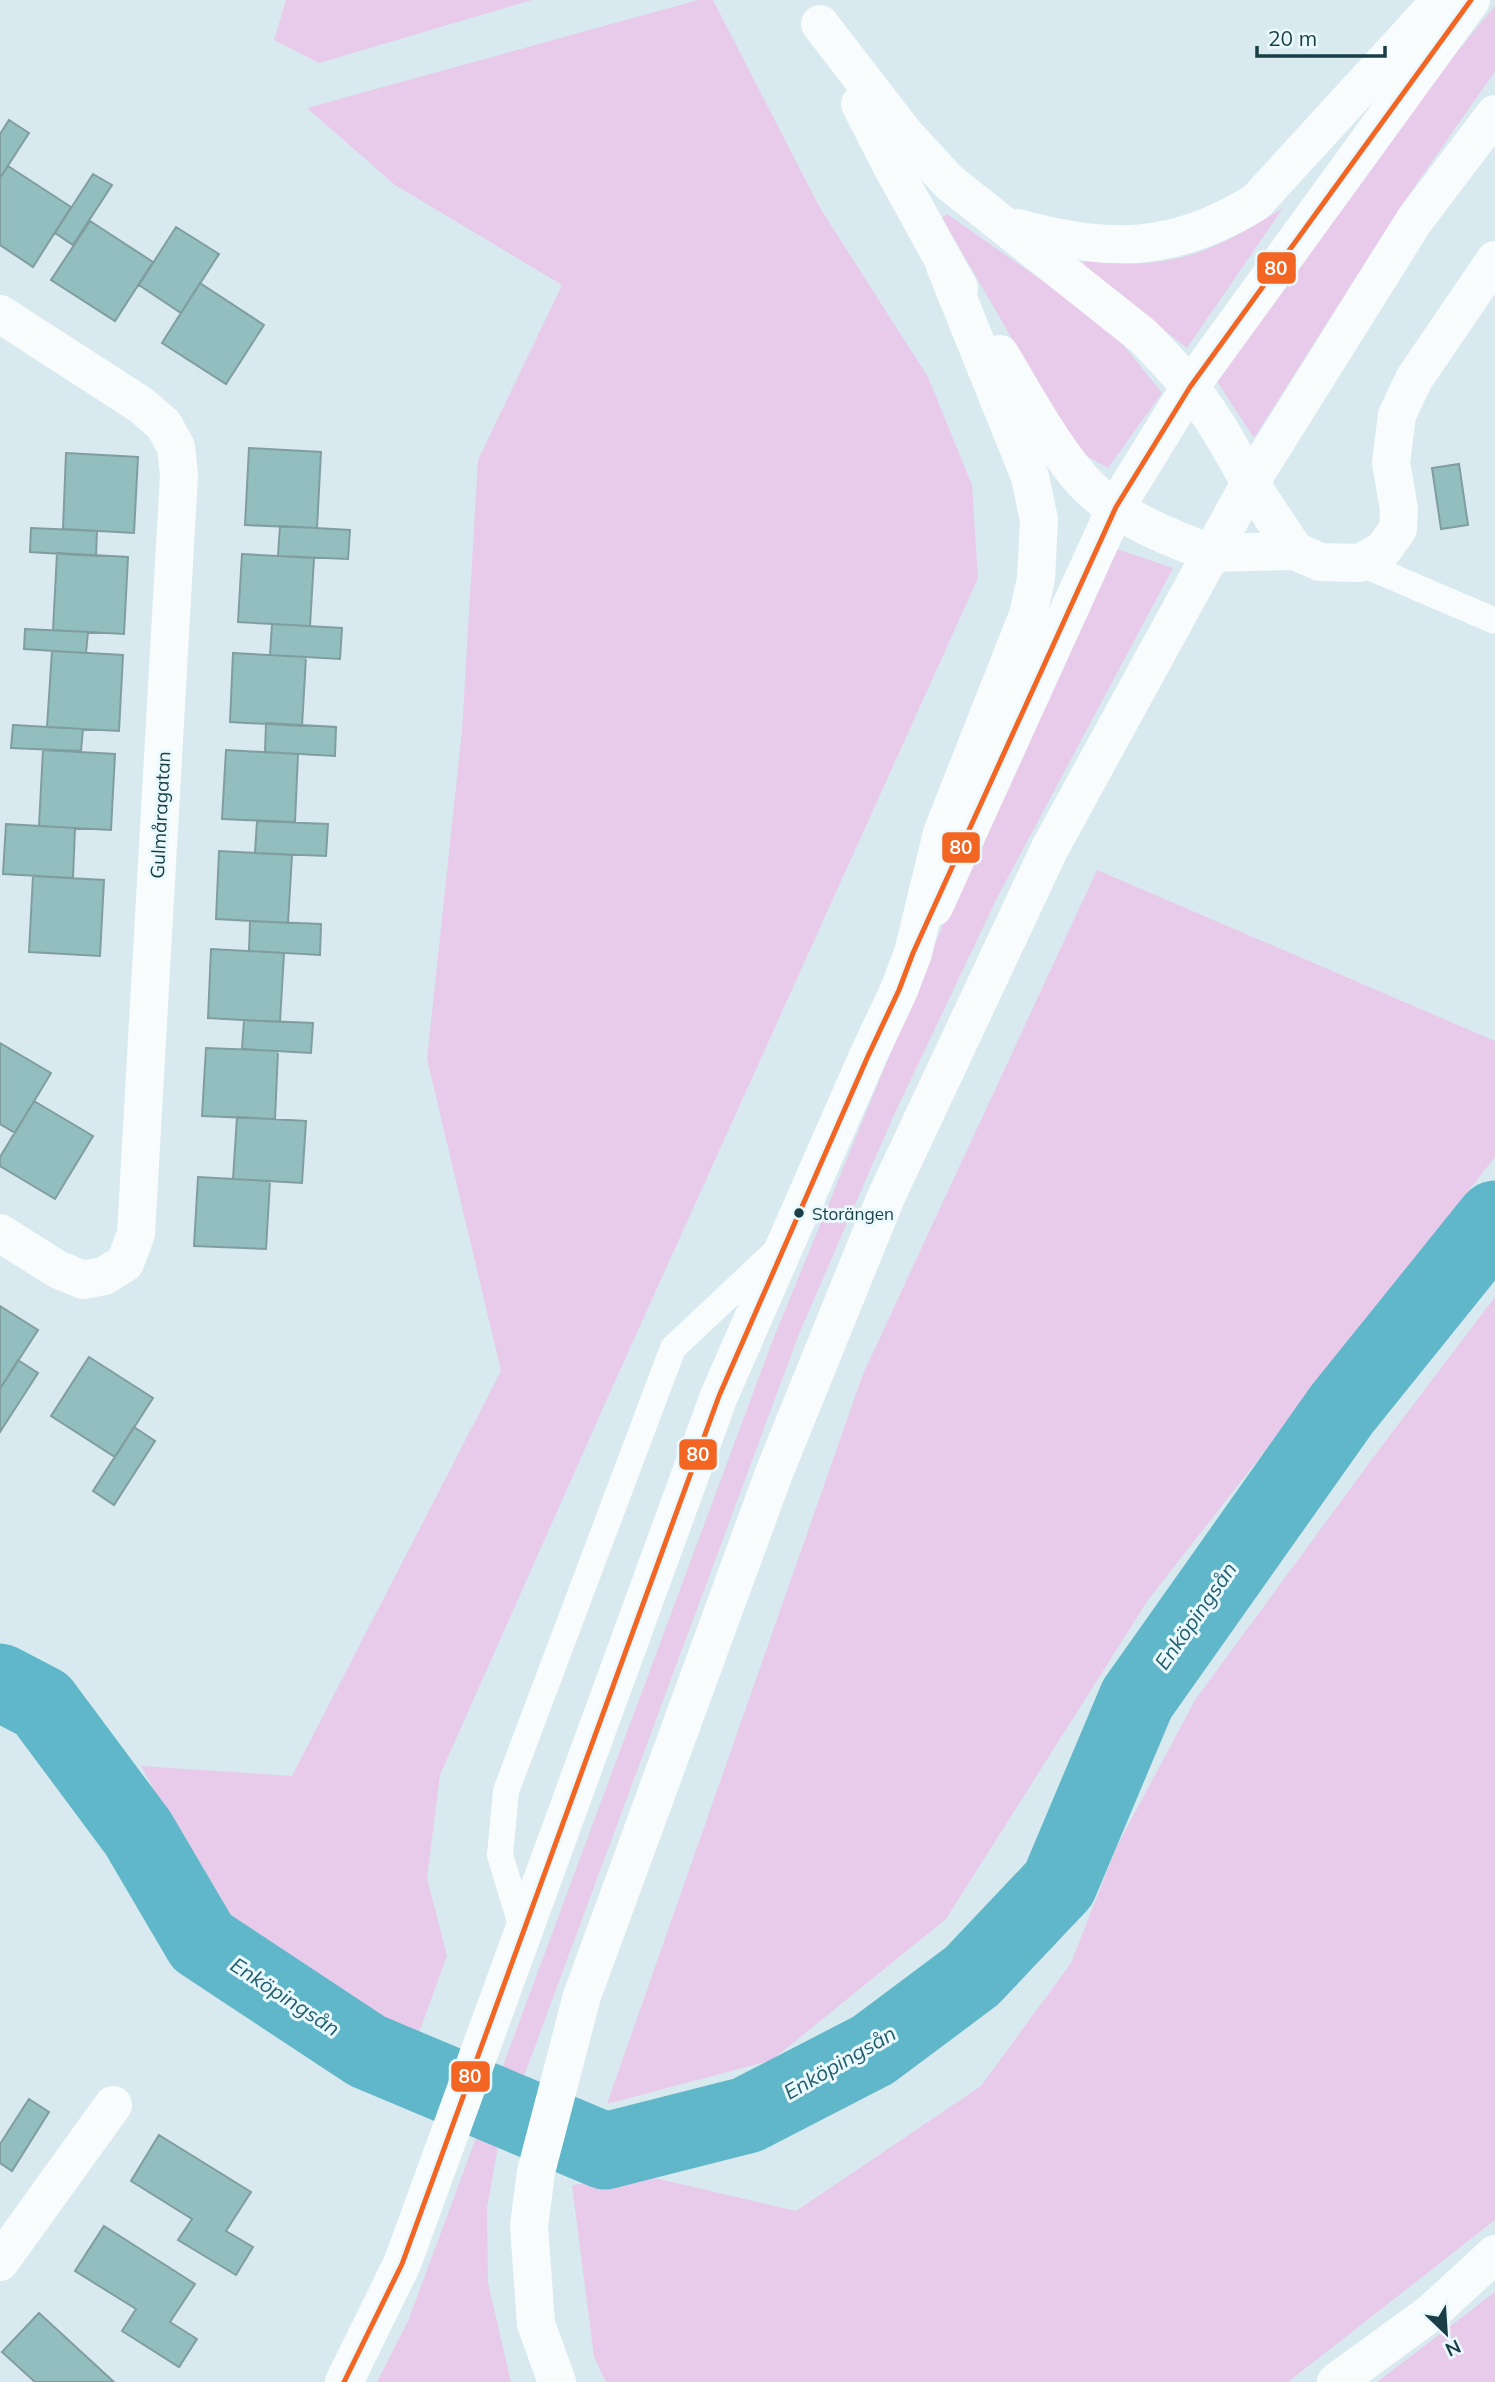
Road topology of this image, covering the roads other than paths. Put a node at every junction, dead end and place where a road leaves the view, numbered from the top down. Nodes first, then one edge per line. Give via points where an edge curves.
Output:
1 (1441, 0) edge
2 (1471, 0) edge
3 (814, 12) edge
4 (1495, 114) edge
5 (1002, 224) junction
6 (1495, 260) edge
7 (945, 266) junction
8 (0, 314) edge
9 (1190, 387) junction
10 (1250, 483) junction
11 (1116, 507) junction
12 (1295, 551) junction
13 (1210, 553) junction
14 (1360, 563) junction
15 (1495, 621) edge
16 (913, 953) junction
17 (0, 1233) edge
18 (785, 1243) junction
19 (523, 1931) junction
20 (113, 2105) dead end
21 (1495, 2254) edge
22 (1, 2260) edge
23 (344, 2382) edge
24 (557, 2382) edge
25 (1336, 2382) edge

1 - 5 main road via 1256,202 1225,221 1152,242 1110,246 1063,240
2 - 9 main road
3 - 5 main road via 904,133 949,182
3 - 7 main road
4 - 10 main road via 1414,221
5 - 9 main road via 1143,337
6 - 14 main road via 1414,379 1396,415 1391,463 1398,528 1383,550
7 - 11 main road via 1077,474
7 - 16 main road via 1030,477 1039,520 1037,579 1028,615 942,833
8 - 17 main road, Gulmåragatan via 141,405 164,425 176,447 179,475 136,1234 125,1263 104,1276 83,1280
9 - 10 main road
9 - 11 main road
10 - 12 main road
10 - 13 main road
11 - 13 main road via 1160,534
11 - 16 main road
12 - 13 main road
12 - 14 main road via 1320,562
13 - 24 main road via 1050,848 887,1197 774,1473 582,1996 536,2172 529,2226 536,2324
14 - 15 lane
16 - 18 main road
18 - 19 main road via 719,1396
18 - 19 lane via 673,1348 506,1791 500,1855
19 - 23 main road via 402,2264
20 - 22 main road
21 - 25 main road via 1432,2312

